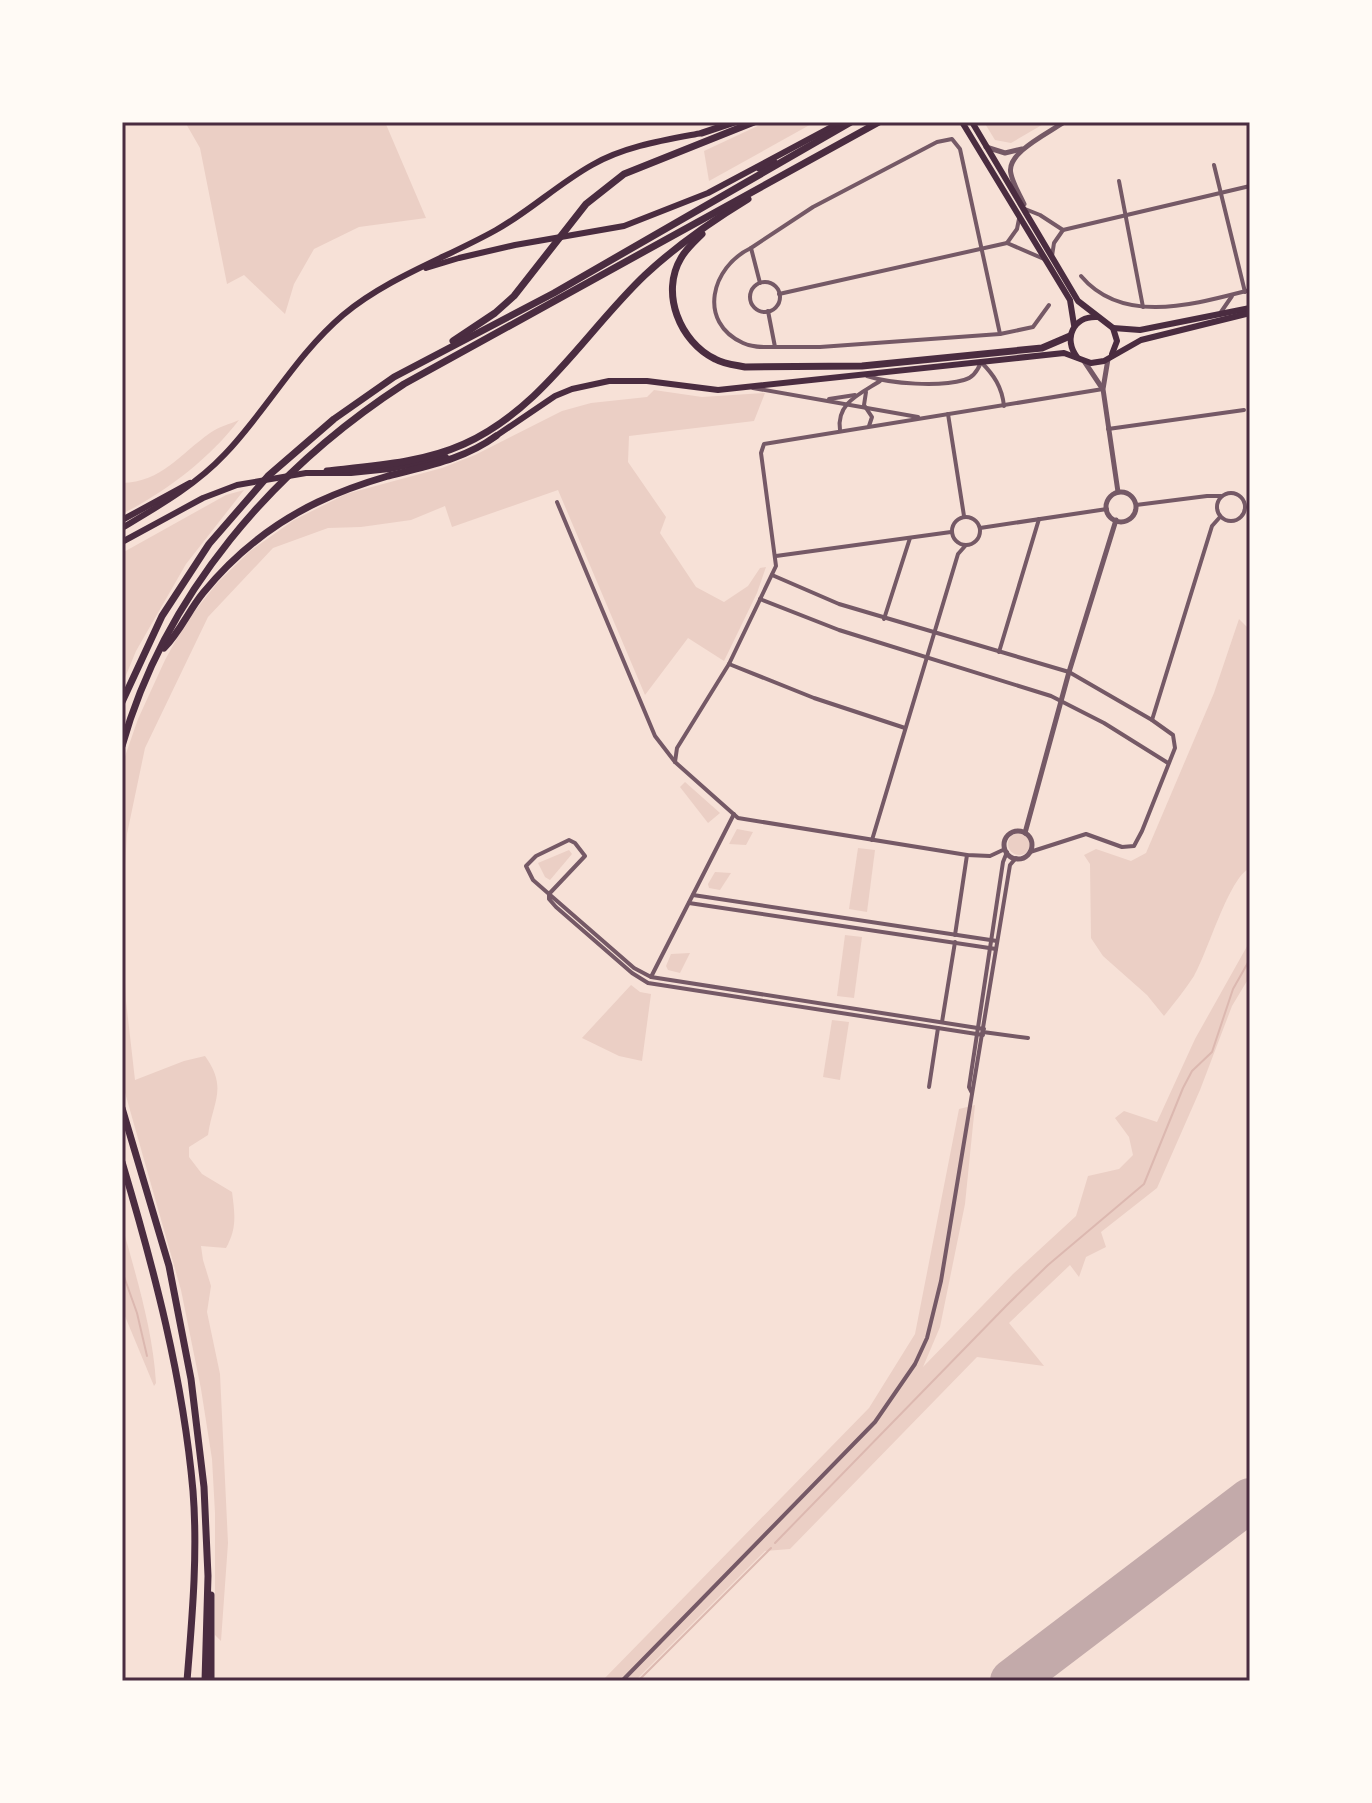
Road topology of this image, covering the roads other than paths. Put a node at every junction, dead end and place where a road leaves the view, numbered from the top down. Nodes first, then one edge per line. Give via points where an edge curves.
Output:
1 (735, 122) edge
2 (746, 122) edge
3 (754, 122) edge
4 (841, 122) edge
5 (851, 122) edge
6 (879, 122) edge
7 (962, 122) edge
8 (972, 122) edge
9 (1064, 122) edge
10 (702, 133) joint
11 (706, 141) junction
12 (986, 147) junction
13 (1026, 147) junction
14 (791, 157) junction
15 (1214, 165) dead end
16 (759, 168) junction
17 (797, 168) junction
18 (1119, 181) dead end
19 (1250, 186) edge
20 (1222, 193) junction
21 (1025, 209) junction
22 (1017, 213) junction
23 (1127, 216) junction
24 (714, 222) junction
25 (1063, 230) junction
26 (1007, 243) junction
27 (981, 247) junction
28 (751, 248) junction
29 (1049, 258) junction
30 (411, 273) junction
31 (1081, 276) dead end
32 (760, 283) junction
33 (1248, 291) edge
34 (779, 294) junction
35 (1233, 294) junction
36 (1049, 305) dead end
37 (1143, 307) junction
38 (768, 311) junction
39 (1250, 311) edge
40 (1220, 315) junction
41 (1100, 317) junction
42 (1074, 325) junction
43 (1113, 328) junction
44 (1000, 334) junction
45 (1070, 336) junction
46 (775, 347) junction
47 (440, 352) junction
48 (1110, 356) junction
49 (1080, 359) junction
50 (981, 362) junction
51 (863, 375) junction
52 (881, 380) junction
53 (751, 387) junction
54 (1103, 389) junction
55 (867, 391) junction
56 (855, 395) junction
57 (822, 400) junction
58 (847, 405) junction
59 (1004, 406) junction
60 (868, 409) junction
61 (1244, 410) dead end
62 (948, 414) junction
63 (922, 418) junction
64 (869, 426) junction
65 (1108, 429) junction
66 (840, 430) junction
67 (496, 436) junction
68 (327, 471) junction
69 (193, 483) junction
70 (1118, 492) junction
71 (1221, 496) junction
72 (557, 502) dead end
73 (1136, 505) junction
74 (1107, 509) junction
75 (964, 516) junction
76 (1220, 517) junction
77 (1039, 519) junction
78 (122, 520) edge
79 (1116, 520) junction
80 (122, 528) edge
81 (980, 528) junction
82 (951, 532) junction
83 (910, 538) junction
84 (122, 542) edge
85 (966, 545) junction
86 (776, 556) junction
87 (772, 575) junction
88 (760, 599) junction
89 (884, 619) junction
90 (933, 632) junction
91 (999, 652) junction
92 (157, 656) junction
93 (926, 658) junction
94 (729, 664) junction
95 (1069, 672) junction
96 (1061, 701) junction
97 (122, 702) edge
98 (1152, 720) junction
99 (905, 728) junction
100 (122, 746) edge
101 (675, 762) junction
102 (1169, 763) junction
103 (734, 814) junction
104 (1025, 833) junction
105 (872, 840) junction
106 (1006, 851) junction
107 (1030, 852) junction
108 (967, 855) junction
109 (1016, 858) junction
110 (549, 894) junction
111 (693, 895) junction
112 (689, 903) junction
113 (955, 935) junction
114 (991, 941) junction
115 (997, 941) junction
116 (955, 942) junction
117 (993, 948) junction
118 (650, 980) junction
119 (942, 1023) junction
120 (938, 1028) junction
121 (981, 1032) junction
122 (1028, 1038) dead end
123 (929, 1087) dead end
124 (122, 1108) edge
125 (122, 1162) edge
126 (208, 1576) junction
127 (187, 1681) edge
128 (205, 1681) edge
129 (211, 1681) edge
130 (622, 1681) edge

1 - 10 highway
2 - 11 highway
3 - 11 highway
4 - 16 highway
5 - 14 highway
6 - 17 highway
7 - 22 highway
8 - 12 highway
9 - 13 street
10 - 30 highway via 595,163 500,228
11 - 47 highway via 624,174 586,204 504,305
12 - 13 street via 1005,153
12 - 21 highway
13 - 21 street via 1010,172
14 - 16 highway
14 - 47 highway
15 - 20 street
16 - 30 highway via 624,226 515,245
17 - 24 highway
17 - 92 highway via 418,377 342,428 258,507 192,592
18 - 23 street
19 - 20 street
20 - 23 street
20 - 33 street
21 - 25 street
21 - 29 highway
22 - 26 street via 1017,229
22 - 29 highway
23 - 25 street
23 - 37 street
24 - 45 highway via 681,256 673,289 685,333 717,361 745,367 862,366 1042,348
24 - 68 highway via 645,275 505,421 439,453
25 - 29 street
26 - 27 street
26 - 29 street
27 - 28 street via 960,149 952,139 813,207
27 - 34 street
27 - 44 street
28 - 32 street
28 - 46 street via 721,274 716,312 744,343
29 - 41 highway via 1078,301
29 - 42 highway via 1070,300
30 - 69 highway via 380,290 310,348 224,455
31 - 37 street via 1094,292 1114,302
32 - 34 street via 774,286
32 - 38 street via 750,299 759,311
33 - 35 street
34 - 38 street via 778,303
35 - 37 street via 1188,305
35 - 40 street
36 - 44 street via 1033,327
38 - 46 street
39 - 40 highway
39 - 48 highway via 1141,340
40 - 43 highway via 1140,330
41 - 42 highway via 1086,317
41 - 43 highway
42 - 45 highway
43 - 48 highway via 1117,341
44 - 46 street
45 - 49 highway
47 - 97 highway via 334,419 249,496 180,586
48 - 49 highway via 1091,363
48 - 54 street
49 - 50 highway via 1064,353
49 - 54 street
50 - 51 highway
50 - 52 street via 964,380
50 - 59 street via 1001,389
51 - 52 street
51 - 53 highway
52 - 55 street
53 - 57 street
53 - 67 highway via 718,390 629,380 590,384 555,396
54 - 59 street
54 - 65 street
55 - 56 street
55 - 60 street
56 - 57 street
56 - 58 street
57 - 58 street
58 - 60 street
58 - 66 street via 839,415
59 - 62 street
60 - 63 street
60 - 64 street
61 - 65 street
62 - 63 street
62 - 75 street
63 - 64 street
64 - 66 street
65 - 70 street
66 - 86 street via 764,444
67 - 68 highway via 423,463 360,473
67 - 92 highway via 462,456 350,488 284,521 218,576
68 - 84 highway via 237,485
69 - 78 highway
69 - 80 highway
70 - 73 street via 1132,496
70 - 74 street via 1108,499
71 - 73 street
71 - 76 street via 1216,506
71 - 76 street via 1239,495 1245,508 1238,520
72 - 101 street via 643,710
73 - 79 street via 1133,517
74 - 77 street
74 - 79 street
75 - 81 street
75 - 82 street
76 - 98 street via 1212,526
77 - 81 street
77 - 91 street
79 - 95 street
81 - 85 street via 978,538
82 - 83 street
82 - 85 street
83 - 86 street
83 - 89 street
85 - 90 street via 958,554
86 - 87 street
87 - 88 street
87 - 89 street
88 - 93 street
88 - 94 street
89 - 90 street
90 - 91 street
90 - 93 street
91 - 95 street
92 - 100 highway
93 - 96 street
93 - 99 street
94 - 99 street
94 - 101 street via 677,748
95 - 96 street
95 - 98 street
96 - 102 street
96 - 104 street
98 - 102 street via 1176,741
99 - 105 street
101 - 103 street
102 - 107 street via 1134,846 1086,834
103 - 105 street via 743,820
103 - 111 street
104 - 106 street via 1008,835
104 - 107 street via 1032,843
105 - 108 street
106 - 108 street
106 - 109 street
106 - 114 street
107 - 109 street
108 - 113 street
109 - 115 street via 1010,865
110 - 110 street via 526,866 569,840 585,856
110 - 118 street
111 - 112 street
111 - 113 street
112 - 116 street
112 - 118 street
113 - 114 street
114 - 115 street
114 - 117 street
115 - 117 street
116 - 117 street
116 - 119 street
117 - 121 street
118 - 119 street
118 - 120 street
119 - 121 street
120 - 121 street
120 - 123 street
121 - 122 street
121 - 130 street via 941,1281 915,1364 875,1422
124 - 126 highway via 169,1266 191,1379
125 - 127 highway via 157,1283 193,1492
126 - 128 highway
126 - 129 highway via 213,1604

